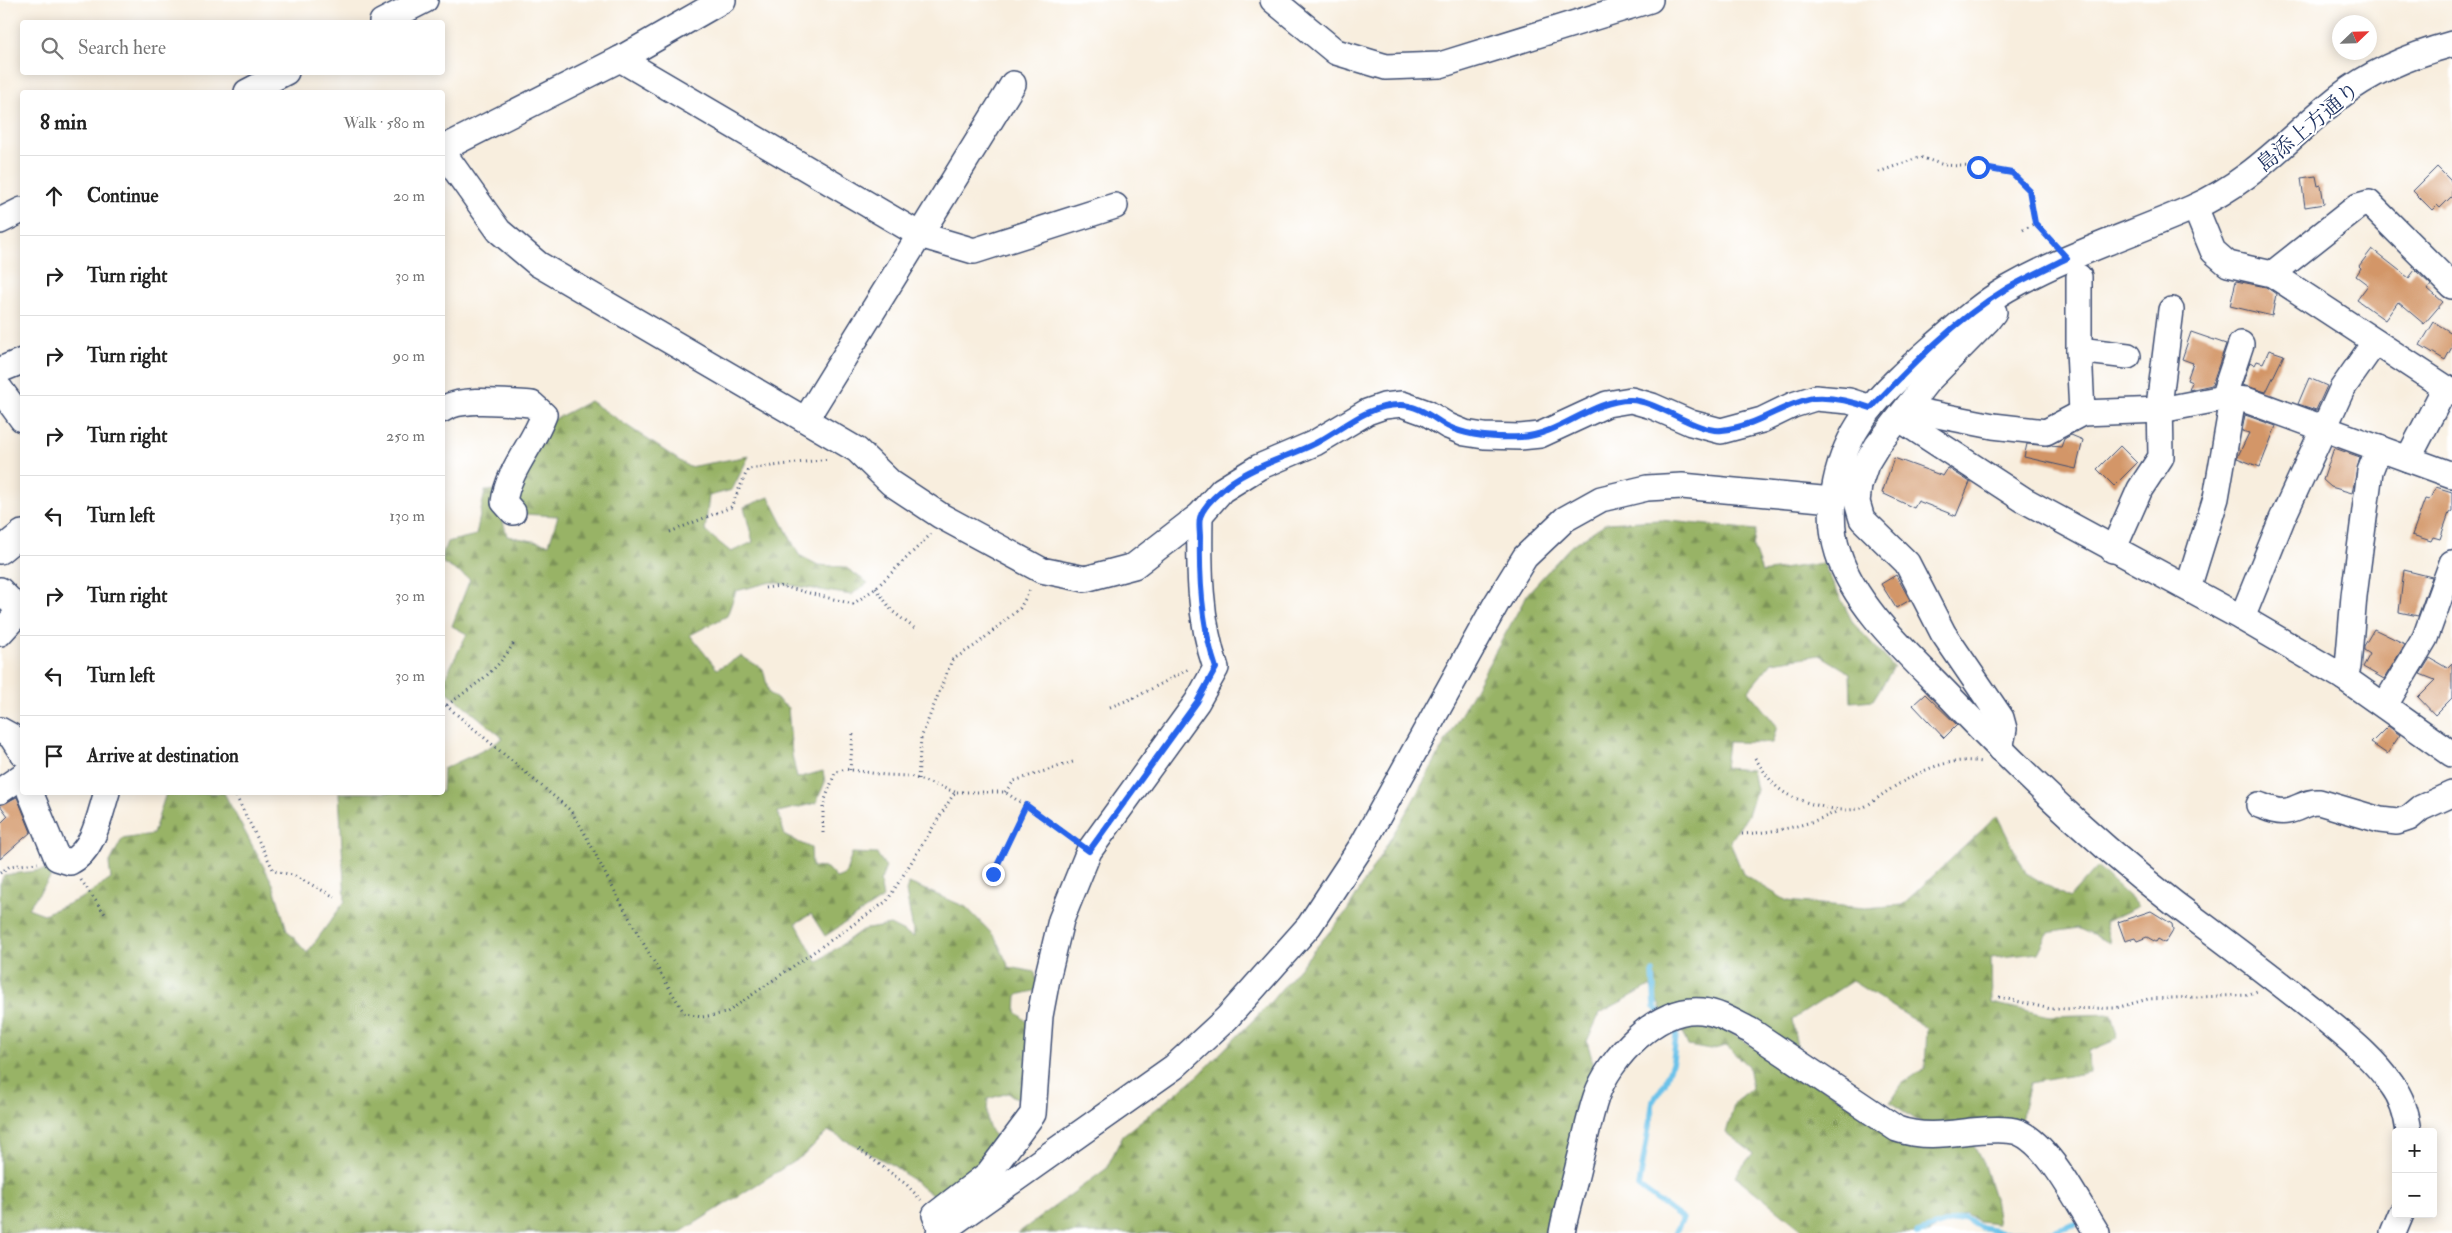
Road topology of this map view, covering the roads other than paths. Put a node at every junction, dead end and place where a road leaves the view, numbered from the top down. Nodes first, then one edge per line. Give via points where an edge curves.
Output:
1 (425, 0) edge
2 (723, 0) edge
3 (1273, 0) edge
4 (1650, 0) edge
5 (386, 20) edge
6 (2452, 44) edge
7 (620, 59) junction
8 (280, 75) edge
9 (1013, 84) dead end
10 (251, 90) edge
11 (445, 148) edge
12 (445, 154) edge
13 (1115, 206) dead end
14 (2195, 207) junction
15 (20, 211) edge
16 (0, 221) edge
17 (920, 235) junction
18 (2073, 268) junction
19 (2272, 274) junction
20 (2452, 286) edge
21 (1988, 302) junction
22 (2171, 310) dead end
23 (2375, 342) junction
24 (2241, 344) dead end
25 (2079, 350) junction
26 (2128, 356) dead end
27 (1969, 361) dead end
28 (20, 362) edge
29 (0, 370) edge
30 (0, 389) edge
31 (2449, 390) edge
32 (2228, 399) junction
33 (445, 408) edge
34 (1871, 408) junction
35 (2162, 410) junction
36 (1908, 413) junction
37 (2082, 413) junction
38 (20, 416) edge
39 (806, 419) junction
40 (2326, 429) junction
41 (2379, 448) junction
42 (2408, 459) junction
43 (2452, 474) edge
44 (1832, 500) junction
45 (513, 512) dead end
46 (1200, 516) junction
47 (20, 535) edge
48 (0, 550) edge
49 (2113, 550) junction
50 (2452, 563) edge
51 (2188, 588) junction
52 (0, 590) edge
53 (20, 611) edge
54 (20, 613) edge
55 (2242, 618) junction
56 (0, 633) edge
57 (2343, 677) junction
58 (2385, 705) junction
59 (0, 730) edge
60 (20, 750) edge
61 (2002, 752) junction
62 (2452, 754) edge
63 (20, 777) edge
64 (0, 791) edge
65 (2452, 794) edge
66 (32, 795) edge
67 (106, 795) edge
68 (2259, 805) dead end
69 (2408, 1128) edge
70 (2399, 1218) edge
71 (938, 1226) edge
72 (1562, 1233) edge
73 (2097, 1233) edge
74 (2393, 1233) edge

1 - 5 street
2 - 7 street
3 - 4 street via 1336,52 1386,67 1440,64
6 - 14 street, 島添上方通り via 2401,61 2371,76 2342,95 2256,170 2228,190
7 - 11 street
7 - 17 street
8 - 10 street
9 - 17 street
12 - 39 street via 499,231 538,264
13 - 17 street via 974,251
14 - 18 street, 島添上方通り
14 - 19 street via 2213,251 2228,264
15 - 16 street
17 - 39 street
18 - 21 street, 島添上方通り via 2006,290
18 - 25 street
19 - 20 street via 2358,206 2369,203
19 - 23 street
21 - 34 street, 島添上方通り via 1913,365
21 - 36 street via 1994,312 1988,321 1926,383
22 - 35 street via 2160,398
23 - 31 street
23 - 40 street via 2342,389
24 - 32 street
25 - 26 street
25 - 37 street
27 - 36 street
28 - 29 street
30 - 38 street
31 - 42 street
32 - 35 street
32 - 40 street via 2246,400
32 - 51 street via 2216,498
33 - 45 street via 450,404 487,402 532,404 544,415 506,485 504,502
34 - 44 street, 島添上方通り via 1847,448
34 - 46 street via 1849,401 1815,398 1762,420 1721,431 1631,400 1607,404 1540,435 1520,437 1465,433 1402,404 1384,406 1367,412 1316,443 1259,467 1222,490
35 - 37 street
35 - 49 street via 2161,457 2140,489
36 - 37 street via 2046,432
36 - 49 street via 2024,500
36 - 61 street via 1866,464 1859,485 1858,512 1907,564 1943,633 2001,718 2004,729
39 - 46 street via 862,455 891,483 941,516 1041,570 1085,579 1134,566
40 - 41 street
40 - 55 street via 2282,519
41 - 42 street
41 - 57 street via 2370,470 2348,667
42 - 43 street
44 - 61 street, 島添上方通り via 1831,526 1838,554 1852,586 1886,629
44 - 71 street via 1682,486 1647,488 1601,499 1565,519 1525,557 1363,844 1309,926 1227,1018 1174,1067
46 - 71 street via 1199,578 1210,651 1216,668 1197,702 1089,851 1062,920 1047,979 1040,1016 1033,1114 988,1174
47 - 48 street
49 - 51 street
50 - 58 street via 2425,638
51 - 55 street
52 - 53 street
54 - 56 street
55 - 57 street
57 - 58 street
58 - 62 street
59 - 60 street via 11,736
61 - 69 street, 島添上方通り via 2152,888 2281,983 2363,1051 2394,1087
63 - 64 street
65 - 68 street via 2397,822 2312,801 2287,811
66 - 67 street via 64,860 80,857 93,836
70 - 74 street
72 - 73 street via 1596,1096 1623,1052 1650,1028 1673,1016 1700,1011 1726,1017 1910,1134 2016,1132 2026,1137 2049,1160

